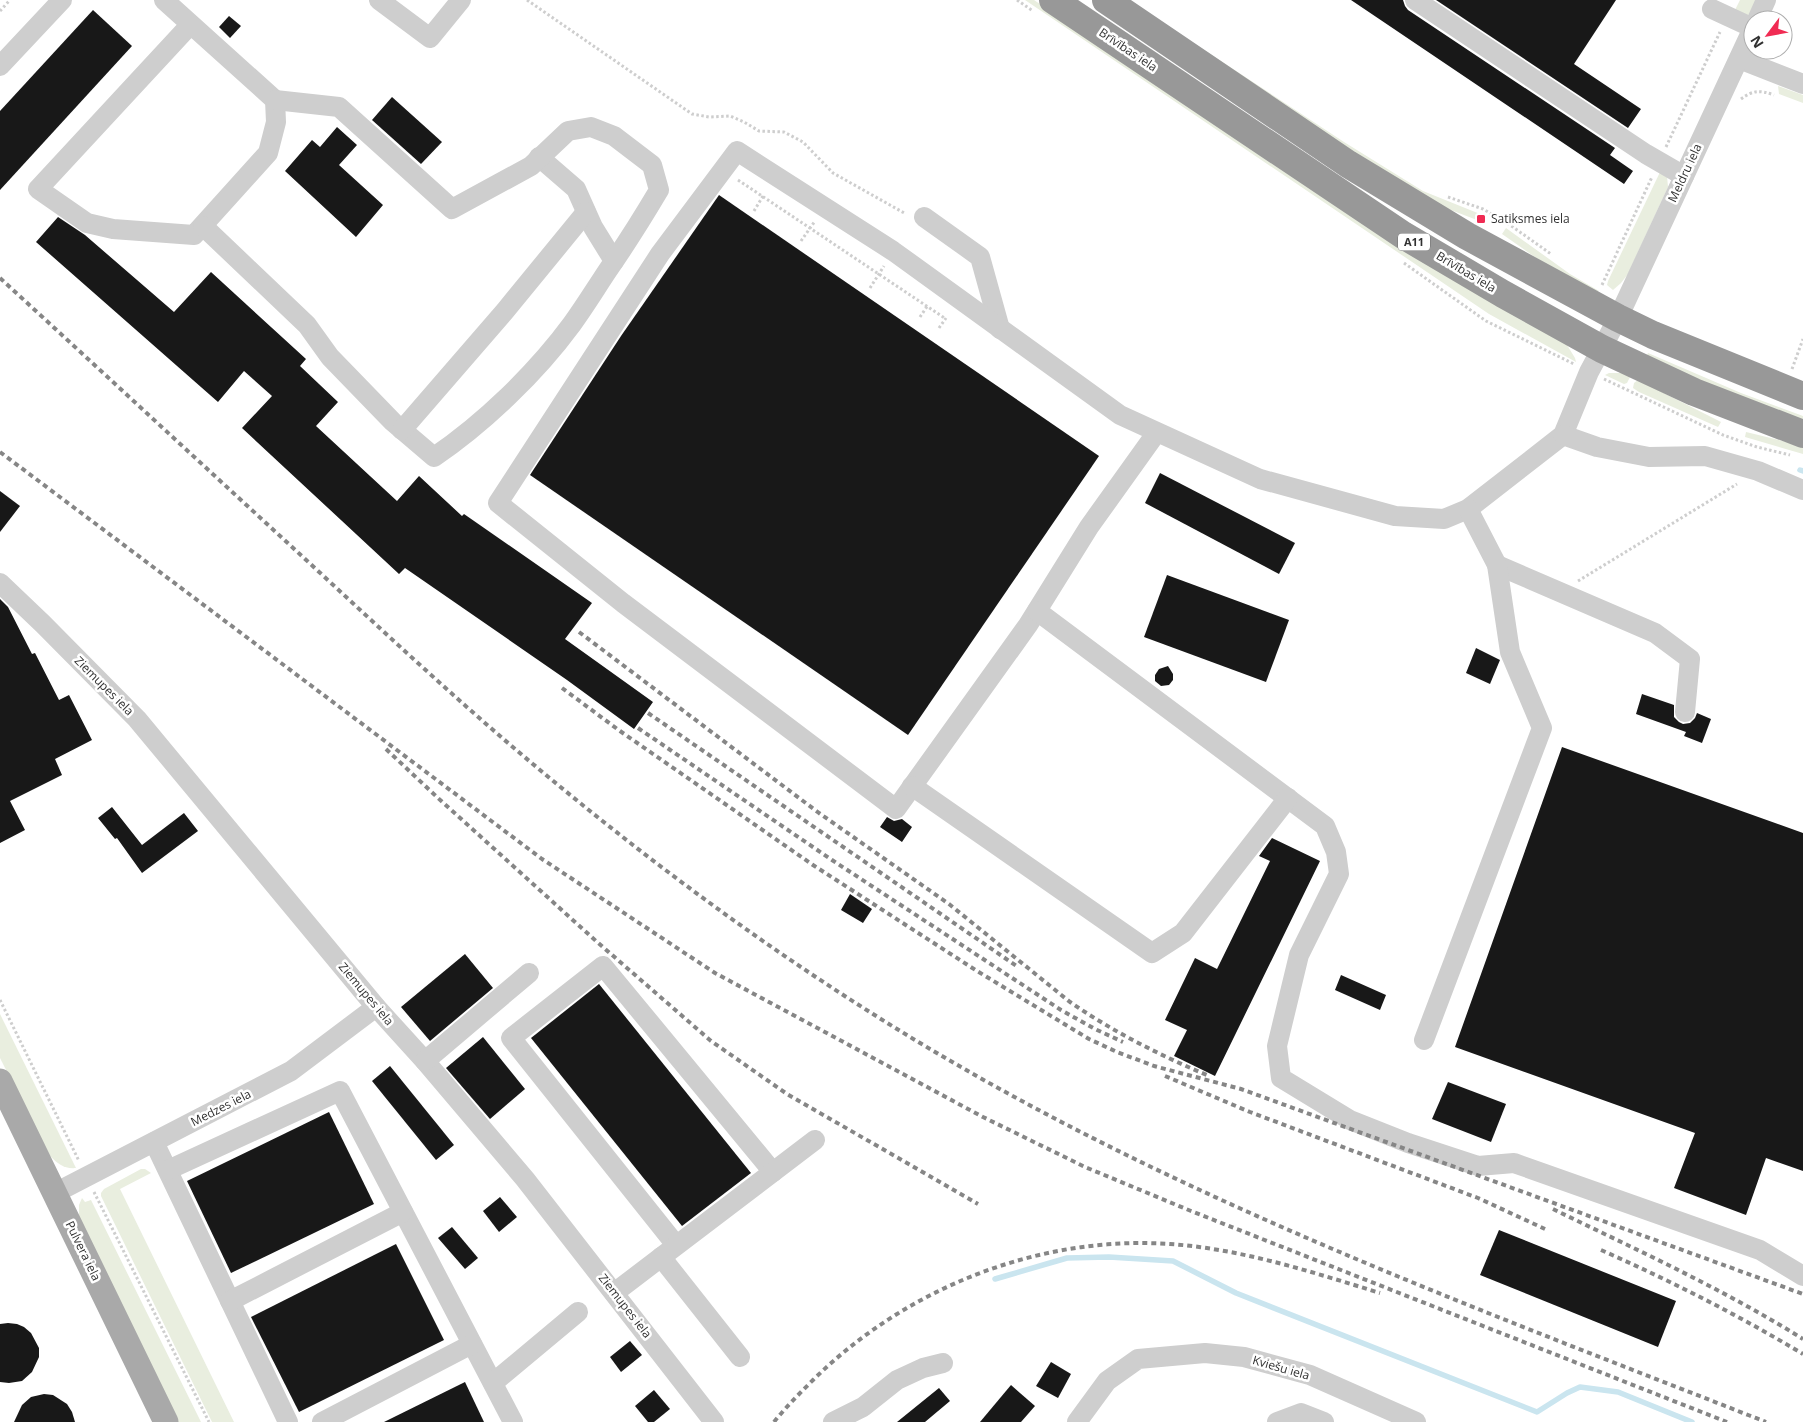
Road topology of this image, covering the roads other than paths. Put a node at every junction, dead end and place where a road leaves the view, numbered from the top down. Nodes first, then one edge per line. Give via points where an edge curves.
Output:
1 (62, 0) edge
2 (164, 0) edge
3 (379, 0) edge
4 (461, 0) edge
5 (1053, 0) edge
6 (1106, 0) edge
7 (1415, 0) edge
8 (1712, 9) dead end
9 (1743, 23) edge
10 (190, 24) junction
11 (1743, 50) edge
12 (1739, 59) junction
13 (0, 66) edge
14 (1803, 84) edge
15 (274, 100) junction
16 (539, 157) junction
17 (1684, 176) junction
18 (586, 212) junction
19 (924, 217) road end
20 (203, 226) junction
21 (614, 261) junction
22 (1618, 318) junction
23 (1000, 329) junction
24 (1602, 349) junction
25 (1803, 396) edge
26 (402, 430) junction
27 (1156, 432) junction
28 (1563, 435) junction
29 (1798, 445) edge
30 (1803, 490) edge
31 (1468, 509) junction
32 (1497, 564) junction
33 (0, 583) edge
34 (1037, 611) junction
35 (1685, 712) dead end
36 (912, 786) junction
37 (1288, 798) junction
38 (530, 973) dead end
39 (376, 1007) junction
40 (1424, 1040) dead end
41 (425, 1061) junction
42 (0, 1081) edge
43 (815, 1140) dead end
44 (154, 1142) junction
45 (168, 1170) junction
46 (773, 1172) junction
47 (55, 1193) junction
48 (403, 1212) junction
49 (669, 1251) junction
50 (1803, 1276) edge
51 (614, 1292) junction
52 (230, 1301) junction
53 (578, 1312) dead end
54 (472, 1344) junction
55 (740, 1357) dead end
56 (943, 1363) dead end
57 (492, 1383) junction
58 (166, 1422) edge
59 (288, 1422) edge
60 (322, 1422) edge
61 (513, 1422) edge
62 (714, 1422) edge
63 (833, 1422) edge
64 (1077, 1422) edge
65 (1277, 1422) edge
66 (1324, 1422) edge
67 (1416, 1422) edge

1 - 13 street
2 - 10 street
3 - 4 street via 430,38
5 - 24 highway, Brīvības iela / A11 via 1403,235
6 - 22 highway, A11 via 1348,164 1467,236
7 - 17 street
8 - 9 street
10 - 15 street
10 - 20 street via 38,189 87,223 113,229 194,235
11 - 12 street, Meldru iela
12 - 14 street
12 - 17 street, Meldru iela
15 - 16 street via 339,107 452,209 531,166
15 - 20 street via 276,122 268,153
16 - 18 street via 576,189
16 - 21 street via 568,131 591,127 614,136 652,165 659,190
17 - 22 street, Meldru iela
18 - 21 street
18 - 26 street
19 - 23 street via 980,257
20 - 26 street via 307,325 330,357
21 - 26 street via 572,324 541,362 507,397 449,447 434,457
22 - 24 street, Meldru iela
22 - 25 highway, A11
23 - 27 street via 1120,415
23 - 36 street via 893,251 737,152 660,254 498,503 631,609 896,809
24 - 28 street, Meldru iela
24 - 29 highway, Brīvības iela / A11
27 - 31 street via 1260,479 1395,516 1444,519
27 - 34 street via 1089,527
28 - 30 street via 1597,447 1649,457 1705,456 1758,471
28 - 31 street
31 - 32 street
32 - 35 street via 1655,633 1690,659
32 - 40 street via 1510,652 1542,728
33 - 39 street, Ziemupes iela via 137,720
34 - 36 street
34 - 37 street
36 - 37 street via 1152,953 1183,933
37 - 50 street via 1325,826 1336,852 1339,874 1299,955 1276,1046 1281,1078 1350,1120 1408,1143 1478,1166 1514,1164 1760,1250
38 - 41 street
39 - 41 street, Ziemupes iela
39 - 44 street, Medzes iela via 291,1071
41 - 51 street, Ziemupes iela via 525,1179
42 - 47 main road, Pulvera iela
43 - 46 street
44 - 45 street
44 - 47 street, Medzes iela
45 - 48 street via 340,1091
45 - 52 street
46 - 49 street
46 - 49 street via 603,966 511,1038
47 - 58 main road, Pulvera iela
48 - 52 street
48 - 54 street
49 - 51 street
49 - 55 street
51 - 62 street, Ziemupes iela
52 - 59 street
53 - 57 street
54 - 57 street
54 - 60 street
56 - 63 street via 922,1368 897,1380 863,1407
57 - 61 street
64 - 67 street, Kviešu iela via 1107,1381 1138,1359 1205,1353 1244,1357 1310,1375
65 - 66 street via 1301,1413

